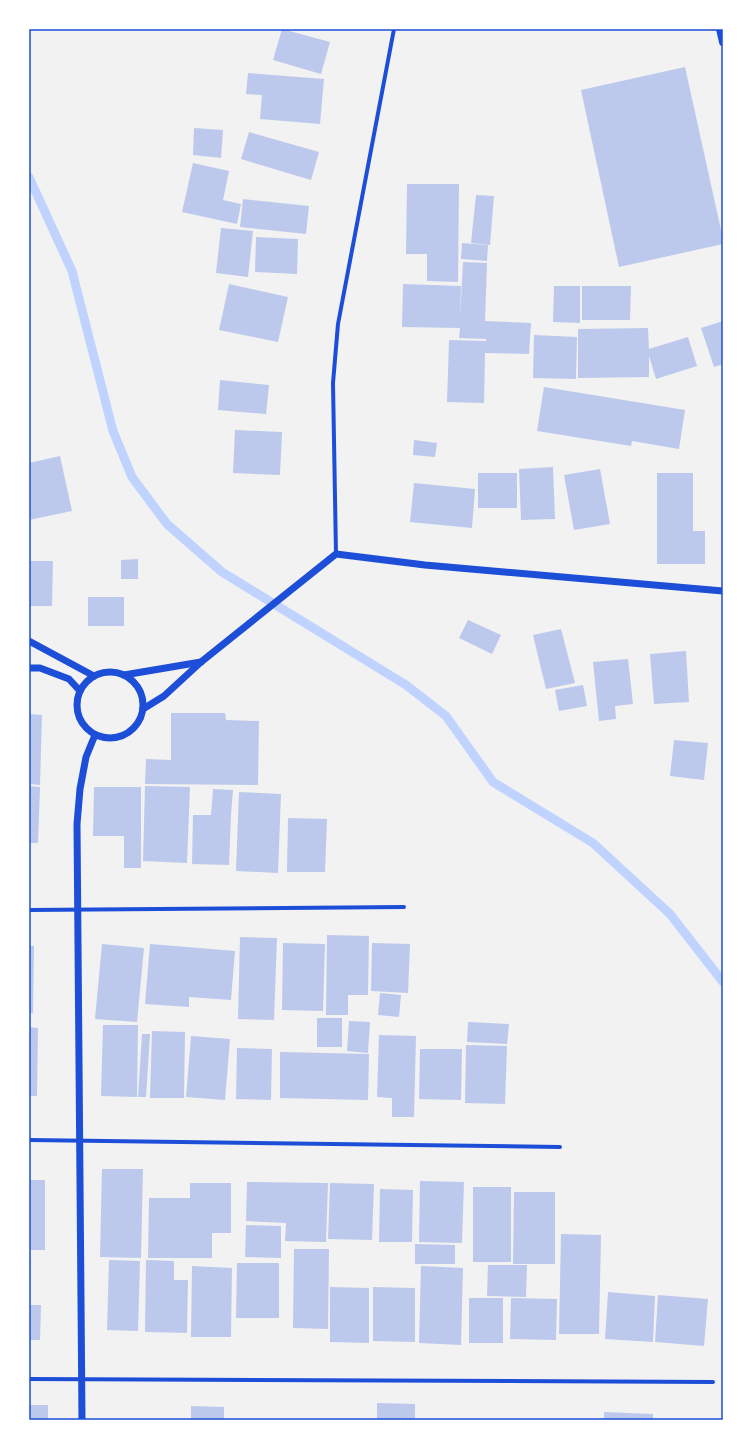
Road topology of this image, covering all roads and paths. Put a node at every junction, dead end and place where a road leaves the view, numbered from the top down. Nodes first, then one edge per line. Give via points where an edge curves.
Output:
1 (394, 29) edge
2 (720, 29) edge
3 (723, 42) edge
4 (336, 554) junction
5 (723, 591) edge
6 (29, 641) edge
7 (201, 662) junction
8 (29, 668) edge
9 (124, 675) junction
10 (94, 676) junction
11 (80, 691) junction
12 (143, 709) junction
13 (95, 735) junction
14 (404, 907) dead end
15 (29, 910) edge
16 (78, 910) junction
17 (29, 1140) edge
18 (79, 1141) junction
19 (560, 1147) dead end
20 (29, 1379) edge
21 (81, 1380) junction
22 (713, 1382) dead end
23 (82, 1420) edge

1 - 4 street via 338,324 333,383
2 - 3 main road
4 - 5 street via 425,565
4 - 7 street
6 - 10 street
7 - 9 street
7 - 12 street via 164,696
8 - 11 street via 40,668 69,679
9 - 10 street via 109,672
9 - 12 street via 139,690
10 - 11 street
11 - 13 street via 77,699 79,716 82,724
12 - 13 street via 136,726 122,736 113,738
13 - 16 street via 86,757 80,789 77,824
14 - 16 street
15 - 16 street
16 - 18 street
17 - 18 street
18 - 19 street
18 - 21 street
20 - 21 street
21 - 22 street
21 - 23 street

